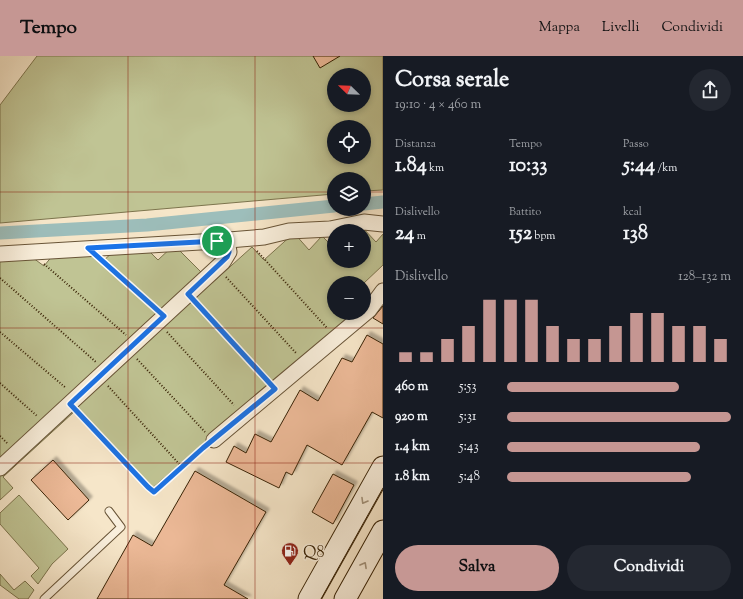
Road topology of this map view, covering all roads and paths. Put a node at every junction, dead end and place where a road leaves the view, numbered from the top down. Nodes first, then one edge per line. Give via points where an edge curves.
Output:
1 (383, 224) edge
2 (246, 238) junction
3 (217, 241) junction
4 (88, 248) junction
5 (30, 252) junction
6 (0, 254) edge
7 (217, 268) junction
8 (0, 278) edge
9 (383, 291) edge
10 (188, 294) junction
11 (161, 319) junction
12 (0, 332) edge
13 (336, 338) junction
14 (132, 346) junction
15 (305, 364) junction
16 (103, 373) junction
17 (0, 383) edge
18 (275, 389) junction
19 (73, 401) junction
20 (244, 415) junction
21 (47, 424) junction
22 (214, 441) junction
23 (182, 467) junction
24 (383, 467) edge
25 (0, 468) edge
26 (109, 510) dead end
27 (383, 532) edge
28 (44, 599) edge
29 (309, 599) edge
30 (345, 599) edge

1 - 2 street via 364,222 330,229 289,231
2 - 3 street
2 - 13 path
3 - 4 street
3 - 7 street via 228,246 229,252
4 - 5 street
4 - 11 path
5 - 6 street
5 - 14 path
7 - 10 street
7 - 15 path
8 - 16 path
9 - 13 street via 369,310
10 - 11 street
10 - 18 path
11 - 14 street
11 - 20 path
12 - 19 path
13 - 15 street
14 - 16 street
14 - 22 path
15 - 18 street
16 - 19 street
16 - 23 path
17 - 21 path
18 - 20 street
19 - 21 street
19 - 23 path via 154,492
20 - 22 street
21 - 25 street
22 - 23 path
24 -> 29 main road
26 - 28 lane via 121,527
30 -> 27 main road

